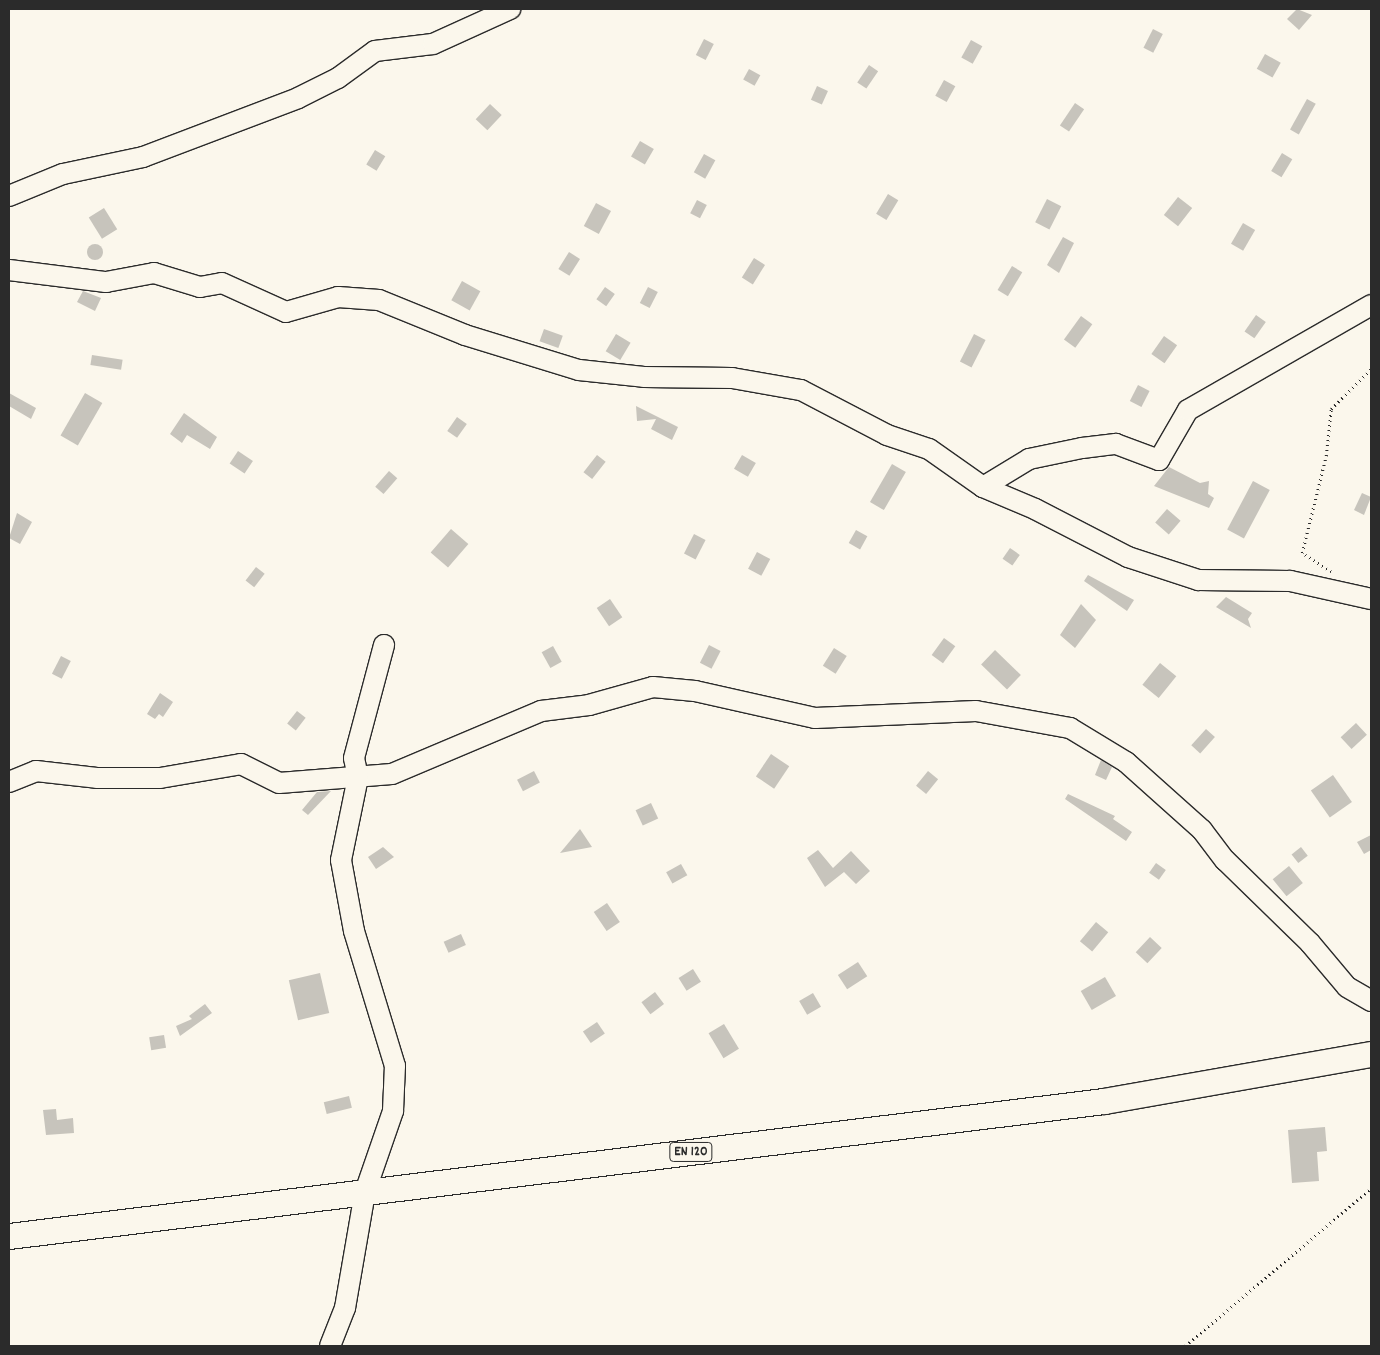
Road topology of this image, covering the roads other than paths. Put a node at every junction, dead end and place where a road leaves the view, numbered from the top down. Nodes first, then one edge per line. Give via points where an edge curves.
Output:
1 (510, 9) edge
2 (9, 196) edge
3 (9, 270) edge
4 (1371, 305) edge
5 (983, 487) junction
6 (1371, 598) edge
7 (384, 645) dead end
8 (358, 777) junction
9 (9, 782) edge
10 (1371, 1001) edge
11 (1371, 1054) edge
12 (365, 1192) junction
13 (9, 1236) edge
14 (330, 1346) edge

1 - 2 street via 432,44 375,51 338,78 298,98 143,157 63,174
3 - 5 street via 106,282 154,273 200,287 222,283 286,312 338,297 379,300 465,335 579,370 644,377 732,378 800,390 887,435 929,449
4 - 5 street via 1188,410 1158,460 1116,444 1082,448 1029,459
5 - 6 street via 1128,557 1198,580 1290,581
7 - 8 street via 354,758
8 - 9 street via 279,783 241,764 160,778 97,778 36,771
8 - 10 street via 392,774 541,711 588,705 652,687 695,691 816,718 976,711 1070,728 1126,762 1164,794 1206,835 1266,903 1310,942 1348,987
8 - 12 street via 341,860 354,931 395,1066 393,1111
11 - 12 main road, EN 120 via 1104,1101
12 - 13 main road, EN 120
12 - 14 street via 345,1308

